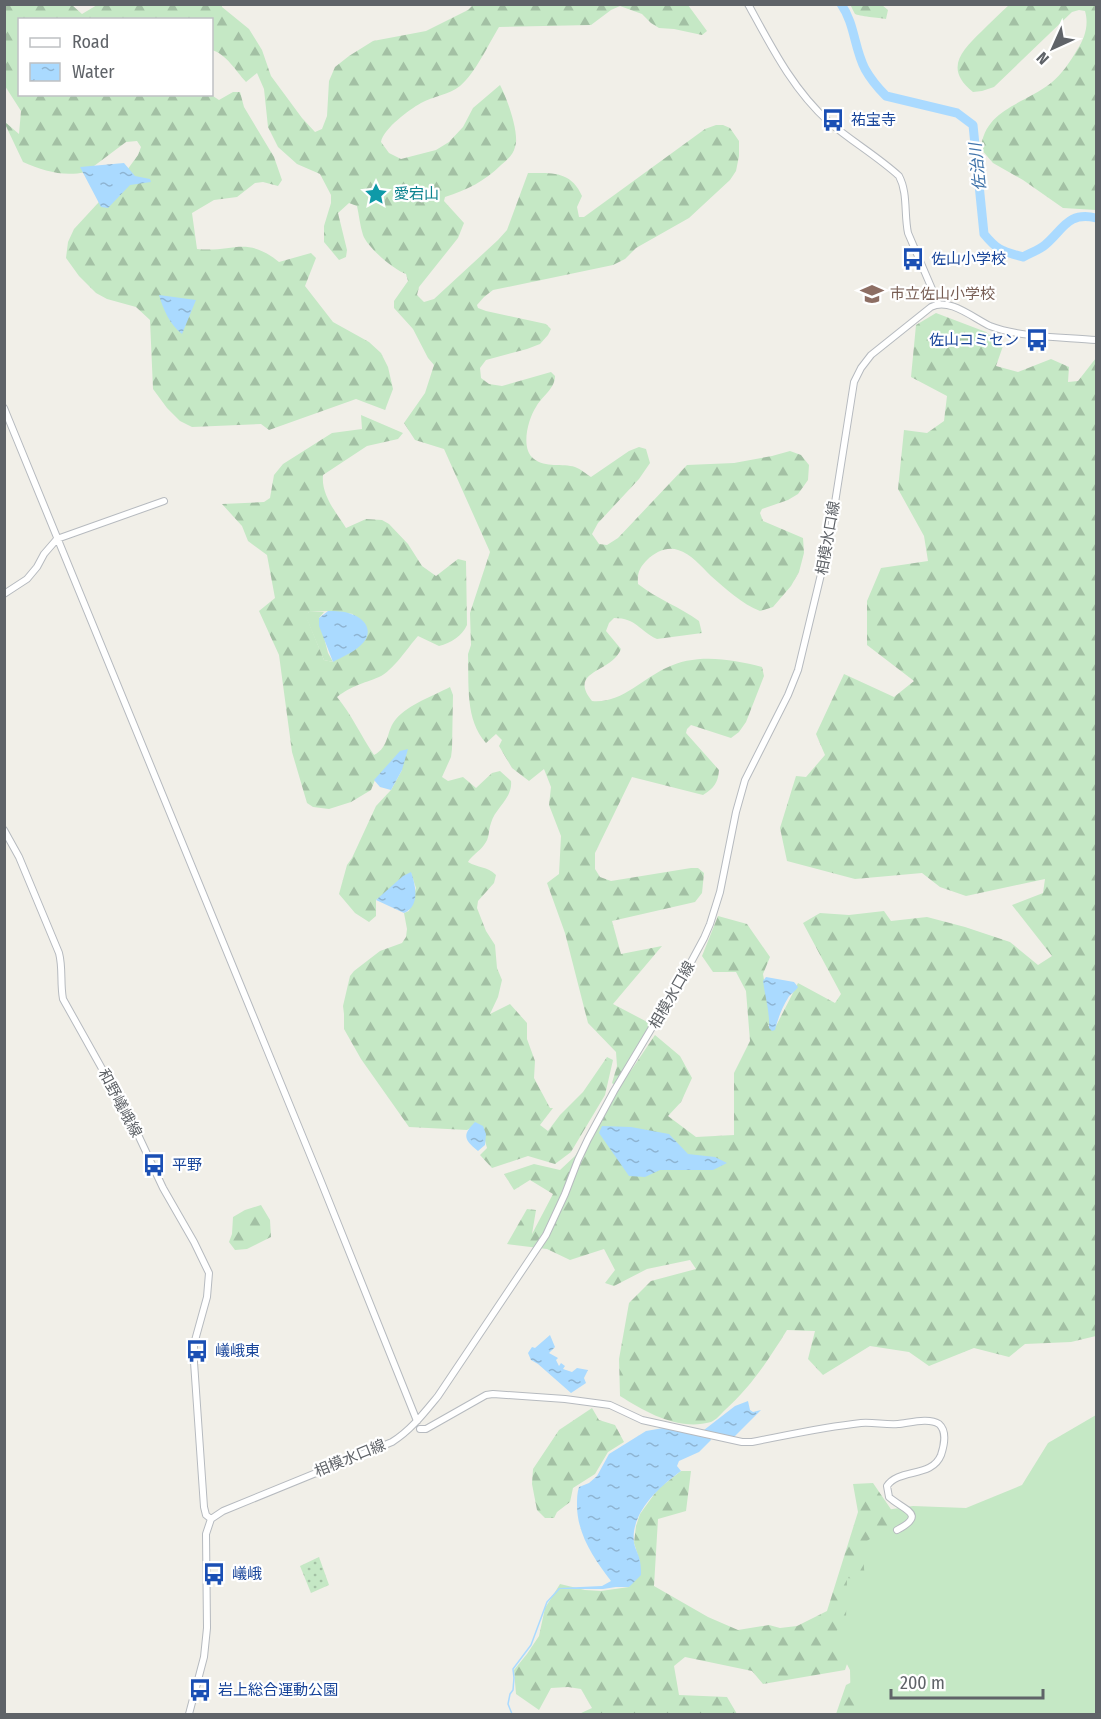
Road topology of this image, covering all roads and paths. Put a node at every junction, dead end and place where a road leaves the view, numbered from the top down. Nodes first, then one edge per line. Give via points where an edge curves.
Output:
1 (748, 4) edge
2 (938, 303) junction
3 (1096, 340) edge
4 (4, 408) edge
5 (164, 501) dead end
6 (57, 539) junction
7 (4, 594) edge
8 (4, 830) edge
9 (417, 1421) junction
10 (420, 1429) dead end
11 (211, 1519) junction
12 (897, 1530) dead end
13 (189, 1714) edge

1 - 2 main road via 802,94 835,127 899,176 908,233
2 - 3 main road via 1011,332
2 - 9 main road, 相模水口線 via 871,356 854,382 829,541 798,670 745,780 720,892 704,938 588,1139 546,1235 438,1396
4 - 6 main road
5 - 6 main road
6 - 7 main road via 27,579
6 - 9 main road
8 - 11 main road, 和野嶬峨線 via 20,857 59,953 63,999 209,1273 194,1362 204,1507
9 - 11 main road, 相模水口線 via 386,1444 223,1510
10 - 12 main road via 494,1394 610,1405 642,1420 742,1442 863,1423 934,1422 943,1432 939,1460 928,1468 894,1479 887,1486 889,1497 912,1515 908,1524
11 - 13 main road via 206,1534 204,1657

